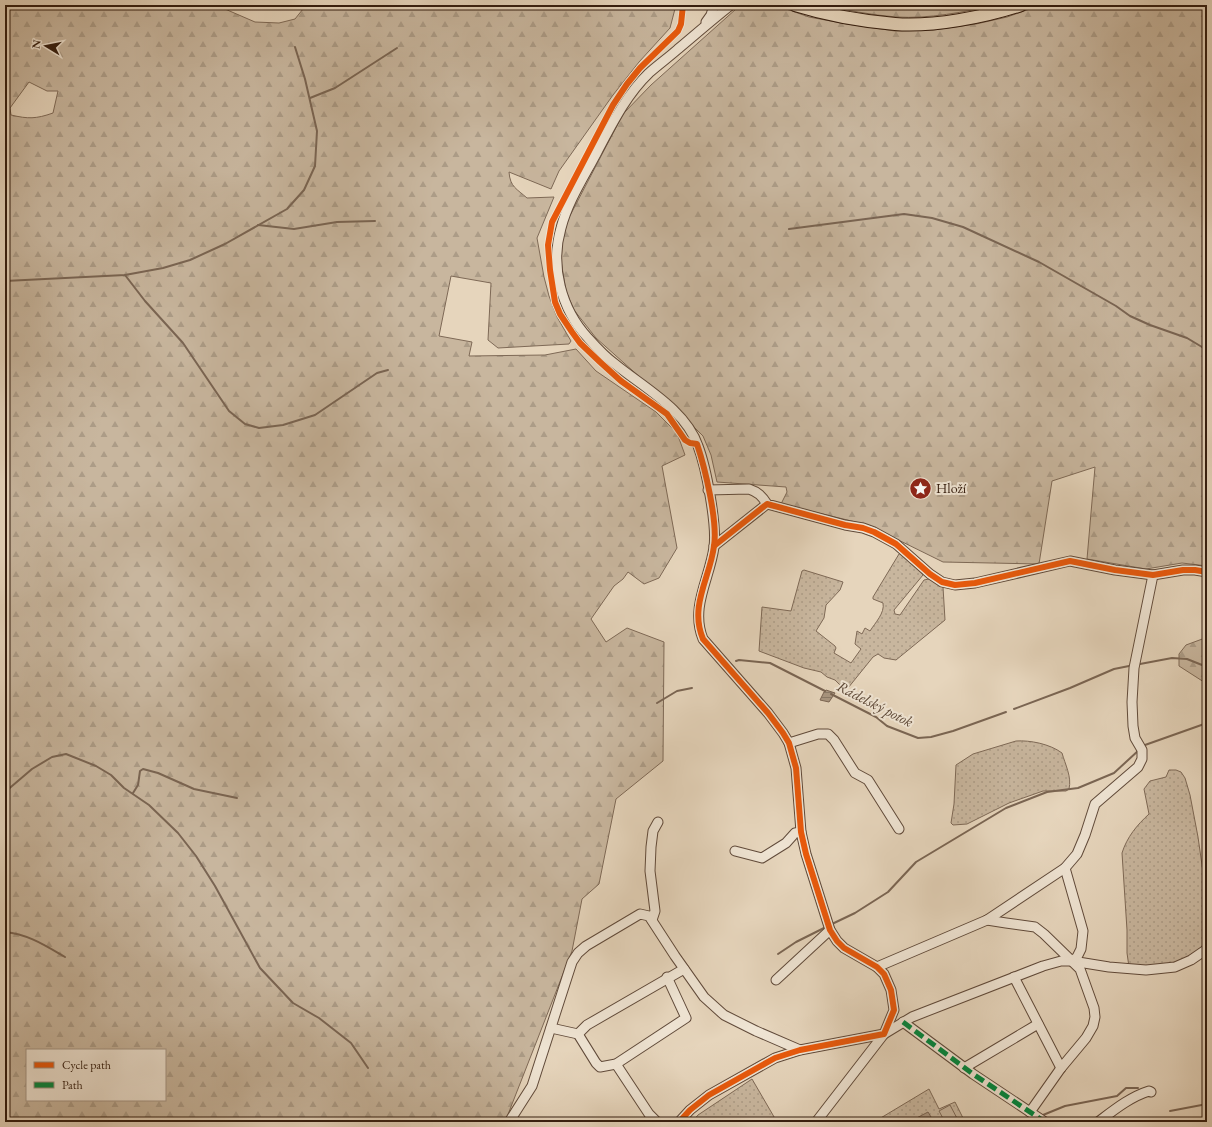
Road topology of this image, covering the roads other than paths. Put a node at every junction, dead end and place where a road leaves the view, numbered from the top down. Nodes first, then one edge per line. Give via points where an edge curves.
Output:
1 (714, 5) edge
2 (795, 5) edge
3 (1022, 5) edge
4 (729, 6) edge
5 (702, 29) junction
6 (708, 490) junction
7 (767, 504) junction
8 (714, 546) junction
9 (1207, 572) edge
10 (1154, 575) junction
11 (789, 743) junction
12 (658, 822) dead end
13 (899, 829) dead end
14 (801, 832) junction
15 (735, 851) dead end
16 (1065, 868) junction
17 (652, 920) junction
18 (987, 920) junction
19 (830, 930) junction
20 (1207, 949) edge
21 (1072, 961) junction
22 (877, 967) junction
23 (684, 968) junction
24 (667, 977) junction
25 (1014, 978) junction
26 (776, 980) dead end
27 (903, 1022) junction
28 (1038, 1024) junction
29 (551, 1028) junction
30 (578, 1034) junction
31 (884, 1034) junction
32 (800, 1050) junction
33 (616, 1064) junction
34 (964, 1068) junction
35 (1061, 1068) junction
36 (1151, 1092) dead end
37 (1030, 1112) junction
38 (509, 1122) edge
39 (657, 1122) edge
40 (679, 1122) edge
41 (816, 1122) edge
42 (1045, 1122) edge
43 (1098, 1122) edge

1 - 5 street
2 - 3 main road via 896,24 932,23 975,17
4 - 5 street
5 - 6 street via 649,74 626,100 566,214 559,235 557,269 564,301 582,332 613,363 684,420 697,444
6 - 7 street via 749,489 756,491
6 - 8 street
7 - 8 street
7 - 10 street via 874,532 896,544 942,582 955,585 982,582 1070,561
8 - 11 street via 699,602 698,622 703,639 768,714
9 - 10 street via 1183,570
10 - 16 street via 1134,668 1133,726 1135,738 1142,750 1142,759 1138,767 1095,804 1077,854
11 - 13 street via 818,734 828,734 855,773 868,780
11 - 14 street via 796,768
12 - 17 street via 653,831 651,847 650,871 655,911
14 - 15 street via 795,833 786,843 762,858
14 - 19 street
16 - 18 street
16 - 21 street via 1083,931 1080,949
17 - 23 street
17 - 29 street via 649,916 640,914 578,953 572,962
18 - 21 street via 1035,927
18 - 22 street
19 - 22 street via 844,948
19 - 26 street
20 - 21 street via 1175,967 1146,970 1110,968
21 - 25 street via 1043,966
21 - 35 street via 1080,969 1095,1017 1086,1038
22 - 31 street via 884,974 891,990 894,1010
23 - 24 street
23 - 32 street via 704,997 724,1015
24 - 30 street via 587,1025
24 - 33 street via 686,1018
25 - 27 street
25 - 28 street
27 - 31 street
27 - 34 street
28 - 34 street
28 - 35 street
29 - 30 street
29 - 38 street via 532,1086
30 - 33 street via 600,1067
31 - 32 street
31 - 41 street
32 - 40 street via 775,1058 709,1095
33 - 39 street
34 - 37 street
35 - 37 street
36 - 43 street via 1149,1090 1140,1094
37 - 42 street

